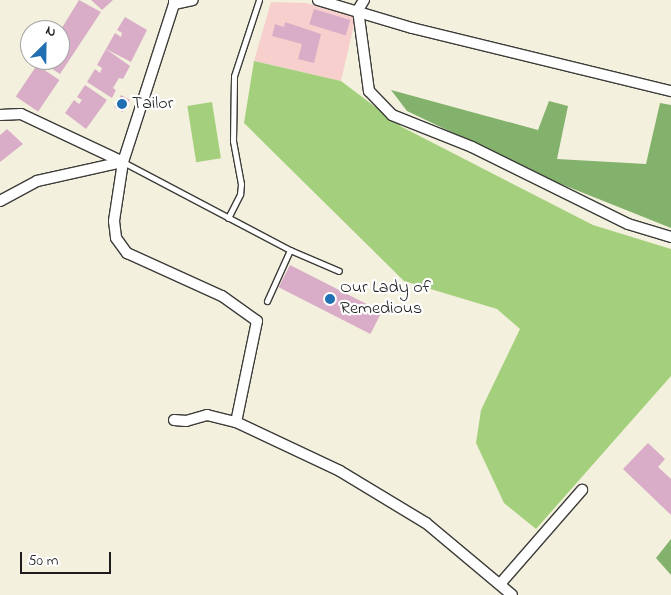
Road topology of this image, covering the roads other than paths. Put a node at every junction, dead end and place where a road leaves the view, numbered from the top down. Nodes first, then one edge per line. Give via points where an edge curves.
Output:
1 (193, 0) edge
2 (259, 0) edge
3 (318, 0) edge
4 (364, 0) edge
5 (174, 2) edge
6 (358, 10) junction
7 (671, 91) edge
8 (0, 115) edge
9 (123, 162) junction
10 (0, 201) edge
11 (228, 218) junction
12 (671, 237) edge
13 (290, 250) junction
14 (339, 271) dead end
15 (267, 302) dead end
16 (174, 420) dead end
17 (236, 422) junction
18 (582, 490) dead end
19 (500, 584) junction
20 (512, 595) edge

1 - 5 street
2 - 11 lane via 234,76 233,141 241,184 240,194
3 - 6 street
4 - 6 street
5 - 9 street
6 - 7 street via 412,28
6 - 12 street via 369,91 392,115 472,147 628,224
8 - 9 street via 21,114
9 - 10 street via 37,181
9 - 11 lane
9 - 17 street via 114,221 116,238 127,253 222,296 257,321
11 - 13 lane
13 - 14 lane
13 - 15 lane
16 - 17 street via 186,421 207,415
17 - 19 street via 340,471 426,523
18 - 19 street
19 - 20 street

